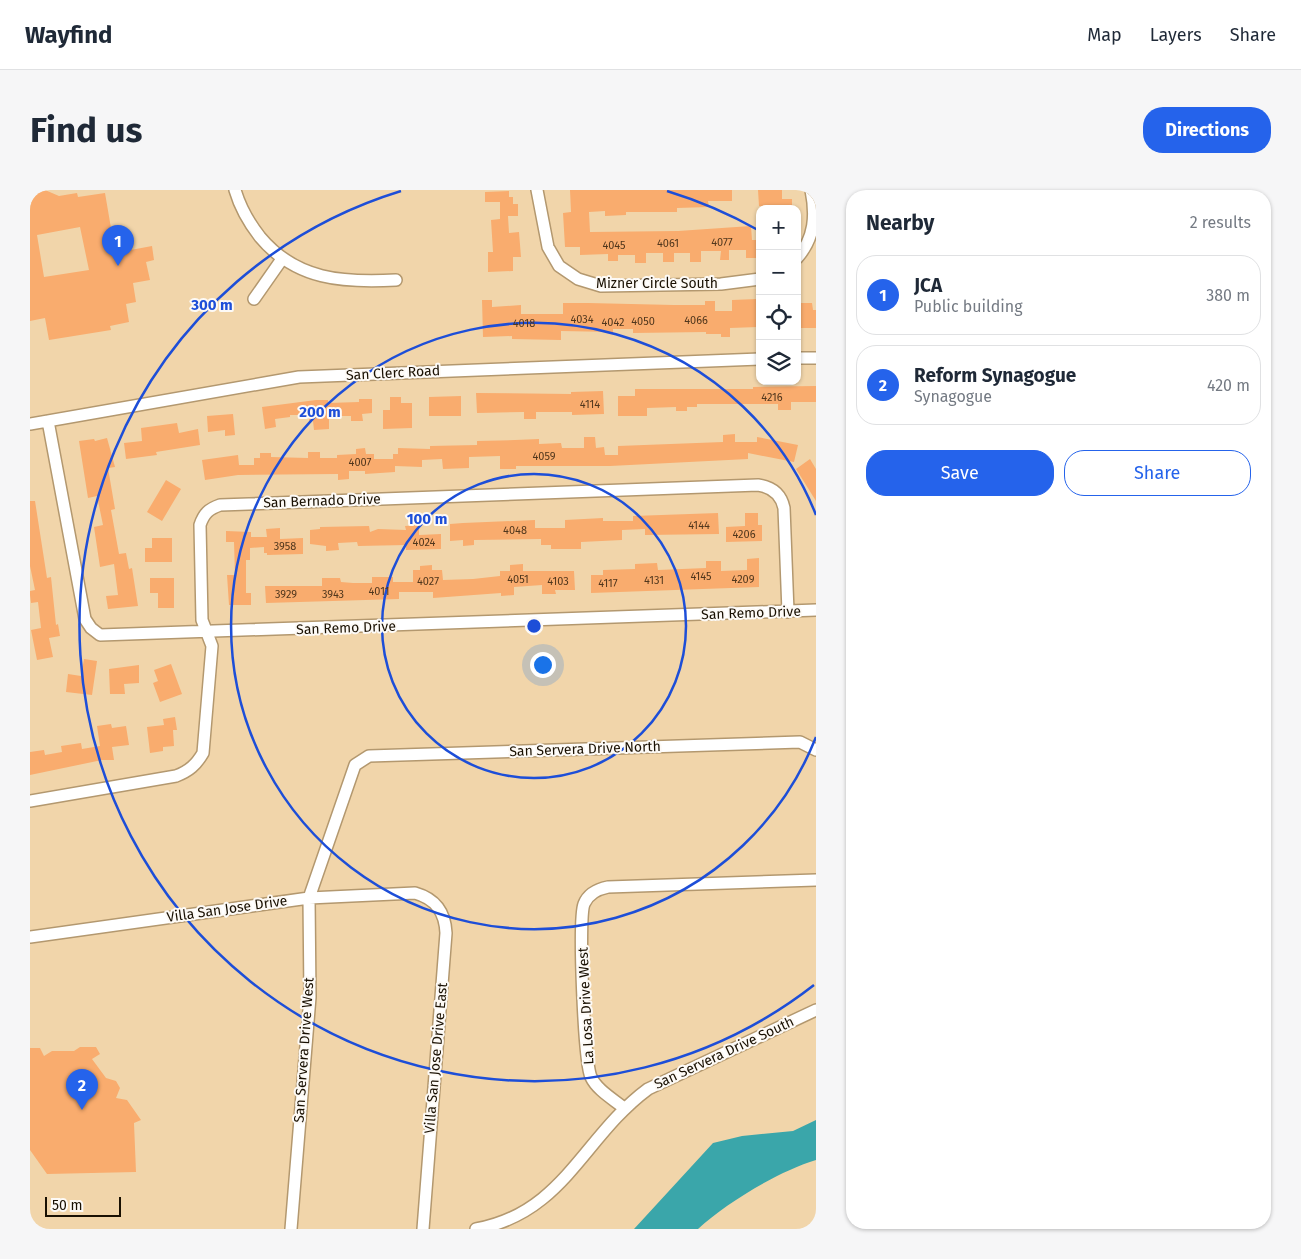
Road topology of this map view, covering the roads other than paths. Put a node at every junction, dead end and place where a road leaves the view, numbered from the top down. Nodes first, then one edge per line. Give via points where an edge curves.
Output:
1 (235, 190) edge
2 (537, 190) edge
3 (811, 190) edge
4 (801, 252) edge
5 (282, 259) junction
6 (756, 279) edge
7 (396, 280) dead end
8 (254, 299) dead end
9 (801, 358) edge
10 (816, 358) edge
11 (756, 359) edge
12 (48, 422) junction
13 (30, 424) edge
14 (816, 610) edge
15 (788, 612) junction
16 (208, 633) junction
17 (813, 747) edge
18 (360, 760) joint
19 (30, 801) edge
20 (816, 880) edge
21 (426, 896) joint
22 (309, 898) junction
23 (30, 937) edge
24 (816, 1010) edge
25 (624, 1108) junction
26 (291, 1229) edge
27 (423, 1229) edge
28 (476, 1229) edge

1 - 5 street via 252,227
2 - 6 street, Mizner Circle South via 545,239 559,266 578,279 601,286 721,284
3 - 4 street via 814,220 810,237
5 - 7 street via 307,272 340,280
5 - 8 street
9 - 10 street
11 - 12 street, San Clerc Road via 299,377
12 - 13 street, San Clerc Road
12 - 16 street, San Remo Drive via 85,619 91,628 100,635 109,636
14 - 15 street, San Remo Drive
15 - 16 street, San Remo Drive
15 - 16 street, San Bernado Drive via 782,500 767,487 728,486 220,505 203,516 200,525 202,620
16 - 19 street, San Bernado Drive via 212,646 203,753 197,763 176,776
17 - 18 street, San Servera Drive North via 800,742 701,744 369,756
18 - 22 street, San Servera Drive West via 351,770
20 - 25 street, La Losa Drive West via 608,887 593,892 583,908 586,1062 592,1080
21 - 22 street, Villa San Jose Drive via 415,893
21 - 27 street, Villa San Jose Drive East via 438,906 446,933
22 - 23 street, Villa San Jose Drive
22 - 26 street, San Servera Drive West via 310,997
24 - 25 street, San Servera Drive South via 657,1083
25 - 28 street, San Servera Drive South via 569,1173 536,1205 513,1218

